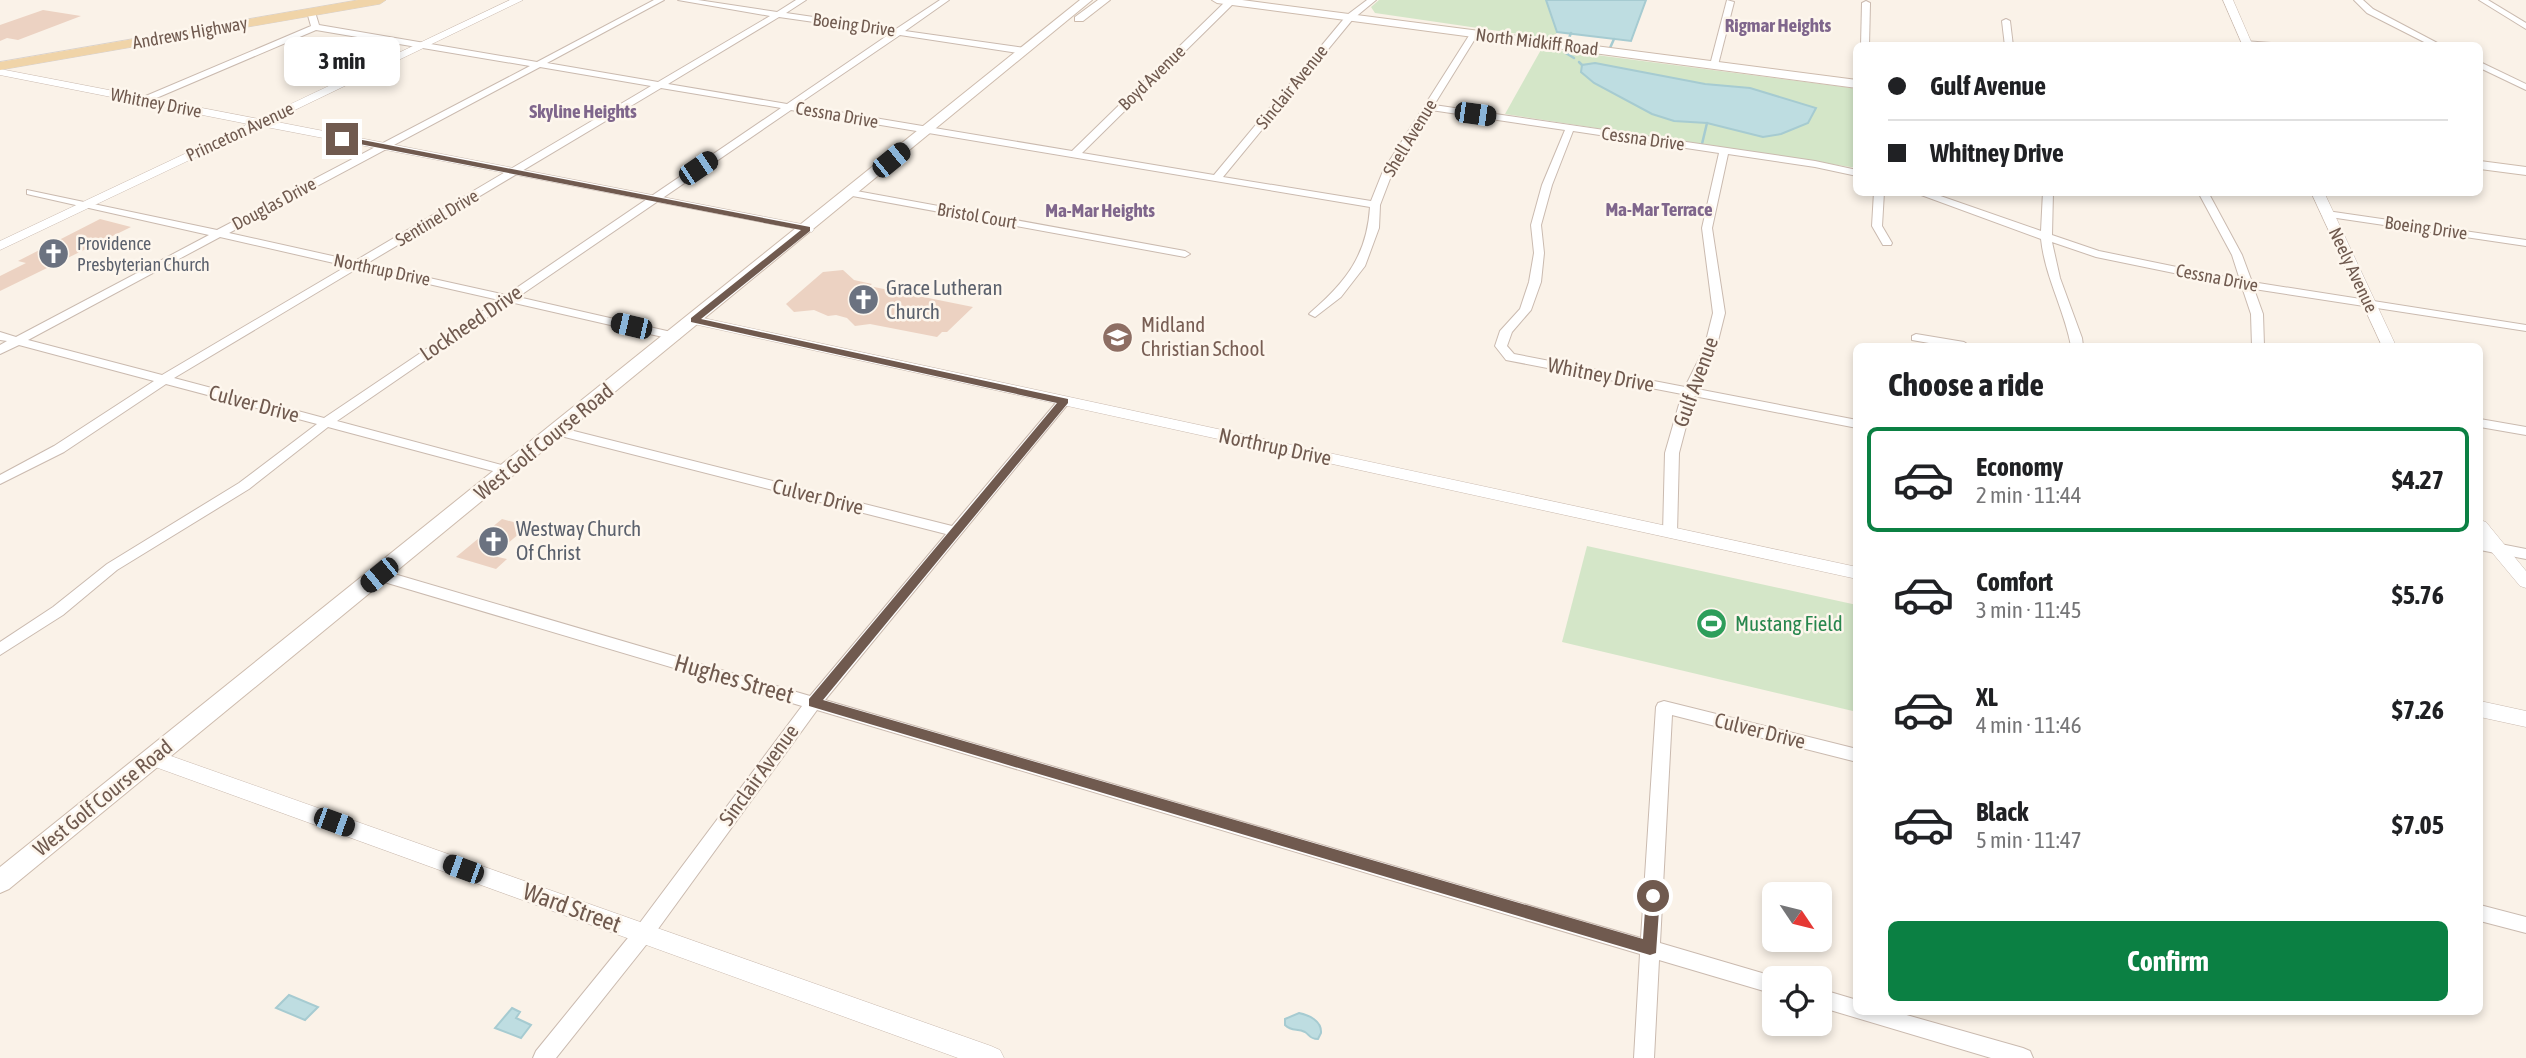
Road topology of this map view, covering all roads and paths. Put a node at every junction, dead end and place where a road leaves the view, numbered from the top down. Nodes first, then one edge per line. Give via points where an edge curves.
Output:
1 (380, 0) edge
2 (518, 0) edge
3 (660, 0) edge
4 (682, 0) edge
5 (802, 0) edge
6 (945, 0) edge
7 (1087, 0) edge
8 (1105, 0) edge
9 (1217, 0) edge
10 (1372, 0) edge
11 (2228, 0) edge
12 (2358, 0) edge
13 (2483, 0) edge
14 (1230, 2) edge
15 (1730, 2) dead end
16 (1866, 3) dead end
17 (311, 12) junction
18 (778, 14) junction
19 (1350, 18) junction
20 (2006, 21) dead end
21 (315, 27) junction
22 (2526, 27) edge
23 (1049, 31) junction
24 (898, 32) junction
25 (1474, 34) junction
26 (1865, 42) edge
27 (2009, 42) edge
28 (2246, 42) edge
29 (2431, 42) edge
30 (423, 45) junction
31 (1025, 51) junction
32 (539, 64) junction
33 (1714, 65) junction
34 (0, 66) edge
35 (2483, 66) edge
36 (0, 72) edge
37 (1853, 83) edge
38 (660, 85) junction
39 (2526, 87) edge
40 (144, 100) junction
41 (789, 107) junction
42 (1428, 107) junction
43 (261, 123) junction
44 (1570, 128) junction
45 (928, 130) junction
46 (383, 147) junction
47 (1724, 151) junction
48 (1074, 155) junction
49 (2483, 164) edge
50 (2526, 171) edge
51 (514, 172) junction
52 (1853, 172) edge
53 (1217, 178) junction
54 (31, 192) dead end
55 (852, 193) junction
56 (1879, 196) edge
57 (1929, 196) edge
58 (2047, 196) edge
59 (2205, 196) edge
60 (2319, 196) edge
61 (653, 199) junction
62 (88, 205) junction
63 (1375, 205) junction
64 (2327, 214) junction
65 (807, 229) junction
66 (218, 234) junction
67 (2046, 239) junction
68 (1887, 243) dead end
69 (2526, 243) edge
70 (0, 247) edge
71 (1185, 254) dead end
72 (358, 265) junction
73 (2248, 285) junction
74 (508, 298) junction
75 (2368, 304) junction
76 (1315, 314) dead end
77 (694, 320) junction
78 (2526, 328) edge
79 (0, 336) edge
80 (676, 336) junction
81 (1916, 338) dead end
82 (19, 341) junction
83 (1946, 343) edge
84 (2077, 343) edge
85 (2258, 343) edge
86 (2388, 343) edge
87 (0, 351) edge
88 (163, 380) junction
89 (1689, 392) junction
90 (1064, 401) junction
91 (326, 423) junction
92 (1853, 423) edge
93 (2483, 424) edge
94 (558, 431) junction
95 (2526, 431) edge
96 (508, 471) junction
97 (0, 480) edge
98 (2483, 530) edge
99 (956, 532) junction
100 (1670, 533) junction
101 (2483, 546) edge
102 (2499, 549) junction
103 (2526, 554) edge
104 (1853, 572) edge
105 (379, 575) junction
106 (2526, 582) edge
107 (0, 649) edge
108 (814, 702) junction
109 (2483, 710) edge
110 (2526, 719) edge
111 (1853, 755) edge
112 (154, 758) junction
113 (0, 881) edge
114 (2483, 914) edge
115 (2526, 925) edge
116 (643, 933) junction
117 (1650, 948) junction
118 (1762, 981) edge
119 (1832, 1002) edge
120 (1853, 1008) edge
121 (1876, 1015) edge
122 (543, 1058) edge
123 (991, 1058) edge
124 (1644, 1058) edge
125 (2023, 1058) edge

1 - 17 main road, Andrews Highway
2 - 30 street, Princeton Avenue
3 - 32 street, Douglas Drive
4 - 18 street, Boeing Drive
5 - 18 street, Sentinel Drive
6 - 24 street, Lockheed Drive
7 - 23 main road, West Golf Course Road
8 - 23 main road via 1087,16
9 - 14 main road, North Midkiff Road
10 - 19 street, Sinclair Avenue
11 - 28 street
12 - 29 street
13 - 22 street
14 - 19 main road, North Midkiff Road
14 - 48 street, Boyd Avenue
15 - 33 street
16 - 26 street
17 - 21 street
17 - 34 main road, Andrews Highway
18 - 24 street, Boeing Drive
18 - 38 street, Sentinel Drive
19 - 25 main road, North Midkiff Road
19 - 53 street, Sinclair Avenue
20 - 27 street
21 - 30 street, Cessna Drive
21 - 40 street
23 - 31 main road, West Golf Course Road
24 - 31 street, Boeing Drive
24 - 41 street, Lockheed Drive
25 - 33 main road, North Midkiff Road
25 - 42 street, Shell Avenue
30 - 32 street, Cessna Drive
30 - 43 street, Princeton Avenue
31 - 45 main road, West Golf Course Road
32 - 38 street, Cessna Drive
32 - 46 street, Douglas Drive
33 - 37 main road, North Midkiff Road
35 - 39 street
36 - 40 street, Whitney Drive
38 - 41 street, Cessna Drive
38 - 51 street, Sentinel Drive
40 - 43 street, Whitney Drive
41 - 45 street, Cessna Drive
41 - 61 street, Lockheed Drive
42 - 44 street, Cessna Drive
42 - 63 street, Shell Avenue via 1388,171
43 - 46 street, Whitney Drive
43 - 62 street, Princeton Avenue
44 - 47 street, Cessna Drive
44 - 89 street, Whitney Drive via 1536,225 1535,282 1525,310 1506,331 1501,346 1510,357
45 - 48 street, Cessna Drive
45 - 55 main road, West Golf Course Road
46 - 51 street, Whitney Drive
46 - 66 street, Douglas Drive
47 - 52 street, Cessna Drive
47 - 89 street, Gulf Avenue via 1707,228 1719,313 1710,349
48 - 53 street, Cessna Drive
49 - 50 main road
51 - 61 street, Whitney Drive
51 - 72 street, Sentinel Drive
53 - 63 street, Cessna Drive
54 - 62 street, Northrup Drive
55 - 65 main road, West Golf Course Road
55 - 71 street, Bristol Court
56 - 68 street via 1877,226
57 - 67 street, Cessna Drive
58 - 67 street via 2043,222
59 - 73 street
60 - 64 street, Neely Avenue
61 - 65 street, Whitney Drive
61 - 74 street, Lockheed Drive
62 - 66 street, Northrup Drive
62 - 70 street, Princeton Avenue
63 - 76 street, Shell Avenue via 1374,228 1360,266
64 - 69 street, Boeing Drive
64 - 75 street, Neely Avenue
65 - 77 main road, West Golf Course Road
66 - 72 street, Northrup Drive
66 - 82 street, Douglas Drive
67 - 73 street, Cessna Drive via 2096,254
67 - 84 street
72 - 74 street, Northrup Drive
72 - 88 street, Sentinel Drive
73 - 75 street, Cessna Drive
73 - 85 street via 2257,314
74 - 80 street, Northrup Drive
74 - 91 street, Lockheed Drive
75 - 78 street, Cessna Drive
75 - 86 street, Neely Avenue
77 - 80 main road, West Golf Course Road
77 - 90 street, Northrup Drive
79 - 82 street, Culver Drive
80 - 94 main road, West Golf Course Road
81 - 83 street
82 - 87 street, Douglas Drive
82 - 88 street, Culver Drive
88 - 91 street, Culver Drive
88 - 97 street, Sentinel Drive via 59,449
89 - 92 street, Whitney Drive
89 - 100 street, Gulf Avenue via 1672,453
90 - 99 street, Sinclair Avenue
90 - 100 street, Northrup Drive
91 - 96 street, Culver Drive
91 - 107 street, Lockheed Drive via 244,485 111,567 58,611
93 - 95 street
94 - 96 main road, West Golf Course Road
94 - 99 street, Culver Drive
96 - 105 main road, West Golf Course Road
98 - 102 street
99 - 108 street, Sinclair Avenue
100 - 104 street, Northrup Drive
101 - 102 street
102 - 103 street
102 - 106 street
105 - 108 street, Hughes Street
105 - 112 main road, West Golf Course Road
108 - 116 street, Sinclair Avenue
108 - 117 street, Hughes Street
109 - 110 street
111 - 117 street, Culver Drive via 1664,707
112 - 113 main road, West Golf Course Road
112 - 116 street, Ward Street
114 - 115 street
116 - 122 street, Sinclair Avenue
116 - 123 street, Ward Street
117 - 118 street, Hughes Street
117 - 124 street
119 - 120 street
121 - 125 street

